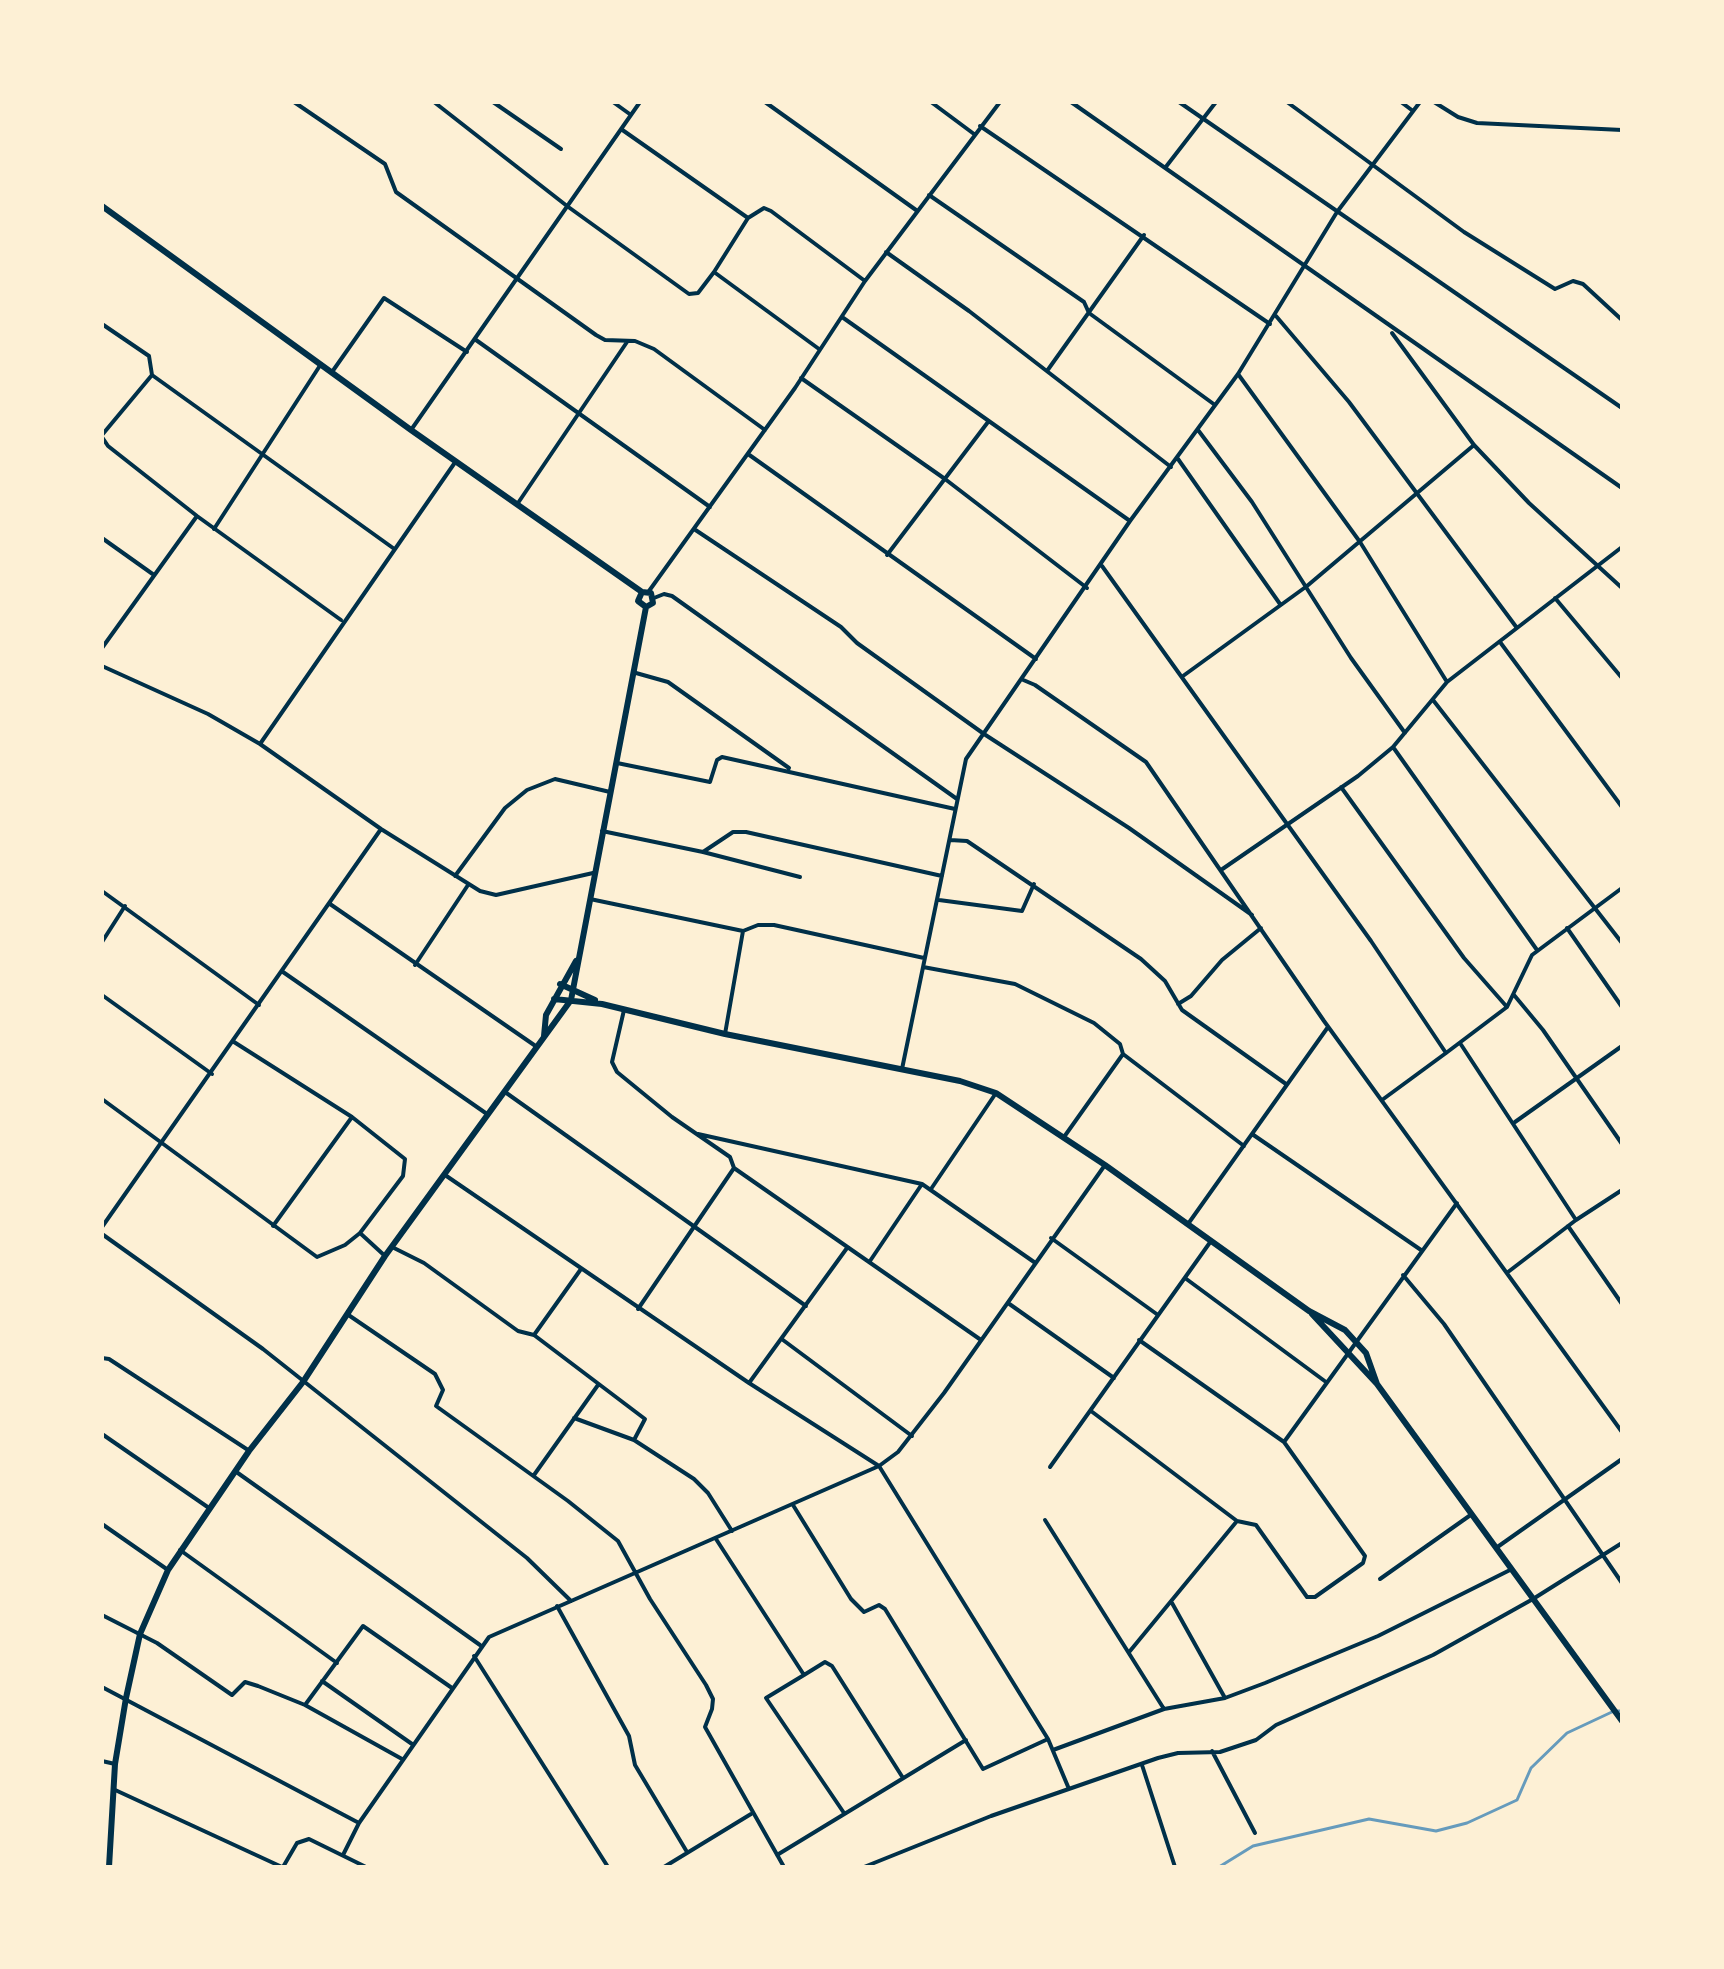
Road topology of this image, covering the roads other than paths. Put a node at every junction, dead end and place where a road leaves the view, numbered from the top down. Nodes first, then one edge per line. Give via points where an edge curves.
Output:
1 (294, 102) edge
2 (434, 102) edge
3 (493, 102) edge
4 (613, 102) edge
5 (640, 102) edge
6 (765, 102) edge
7 (931, 102) edge
8 (1000, 102) edge
9 (1071, 102) edge
10 (1179, 102) edge
11 (1216, 102) edge
12 (1287, 102) edge
13 (1401, 102) edge
14 (1420, 102) edge
15 (1434, 102) edge
16 (1413, 111) junction
17 (631, 115) junction
18 (1203, 119) junction
19 (980, 126) junction
20 (621, 129) junction
21 (1622, 130) edge
22 (974, 134) junction
23 (561, 149) dead end
24 (1373, 165) junction
25 (1165, 168) junction
26 (929, 195) junction
27 (567, 206) junction
28 (103, 208) edge
29 (916, 211) junction
30 (1337, 212) junction
31 (748, 218) junction
32 (1144, 235) junction
33 (886, 252) junction
34 (1304, 268) junction
35 (714, 272) junction
36 (518, 278) junction
37 (865, 281) junction
38 (1089, 313) junction
39 (841, 316) junction
40 (1276, 316) junction
41 (1622, 320) edge
42 (102, 324) edge
43 (1270, 324) junction
44 (1389, 327) junction
45 (476, 340) junction
46 (627, 342) junction
47 (820, 349) junction
48 (467, 352) junction
49 (321, 364) junction
50 (1047, 371) junction
51 (332, 372) junction
52 (1238, 374) junction
53 (152, 375) junction
54 (801, 378) junction
55 (1215, 405) junction
56 (1622, 408) edge
57 (579, 415) junction
58 (988, 422) junction
59 (411, 430) junction
60 (765, 430) junction
61 (1198, 430) junction
62 (102, 436) edge
63 (1474, 445) junction
64 (262, 453) junction
65 (748, 454) junction
66 (1177, 458) junction
67 (456, 461) junction
68 (1171, 467) junction
69 (945, 479) junction
70 (1622, 488) edge
71 (1417, 493) junction
72 (518, 503) junction
73 (710, 507) junction
74 (197, 516) junction
75 (1130, 521) junction
76 (214, 529) junction
77 (694, 529) junction
78 (102, 538) edge
79 (1360, 542) junction
80 (1622, 547) edge
81 (393, 548) junction
82 (887, 555) junction
83 (1599, 565) junction
84 (1102, 566) junction
85 (154, 575) junction
86 (1307, 586) junction
87 (1087, 588) junction
88 (1622, 588) edge
89 (645, 592) junction
90 (654, 598) junction
91 (1555, 598) junction
92 (1280, 604) junction
93 (646, 607) junction
94 (341, 621) junction
95 (1517, 628) junction
96 (1499, 641) junction
97 (102, 648) edge
98 (1036, 659) junction
99 (102, 666) edge
100 (636, 673) junction
101 (1183, 676) junction
102 (1622, 678) edge
103 (1021, 679) junction
104 (1447, 682) junction
105 (1433, 700) junction
106 (1405, 733) junction
107 (984, 734) junction
108 (260, 744) junction
109 (1393, 747) junction
110 (617, 763) junction
111 (794, 771) junction
112 (1341, 787) junction
113 (610, 792) junction
114 (957, 799) junction
115 (1622, 807) edge
116 (955, 809) junction
117 (1288, 825) junction
118 (381, 829) junction
119 (602, 831) junction
120 (949, 840) junction
121 (703, 852) junction
122 (1221, 870) junction
123 (593, 873) junction
124 (455, 876) junction
125 (942, 876) junction
126 (800, 877) dead end
127 (1034, 884) junction
128 (468, 885) junction
129 (1622, 888) edge
130 (102, 891) edge
131 (588, 898) junction
132 (939, 900) junction
133 (330, 904) junction
134 (125, 906) junction
135 (1594, 909) junction
136 (1254, 916) junction
137 (1261, 928) junction
138 (1567, 928) junction
139 (743, 931) junction
140 (102, 942) edge
141 (1622, 943) edge
142 (1537, 951) junction
143 (578, 958) junction
144 (924, 958) junction
145 (415, 965) junction
146 (923, 967) junction
147 (283, 972) junction
148 (560, 984) junction
149 (575, 990) junction
150 (102, 995) edge
151 (1514, 995) junction
152 (554, 999) junction
153 (571, 1000) junction
154 (602, 1004) junction
155 (1178, 1004) junction
156 (259, 1005) junction
157 (1507, 1007) junction
158 (1622, 1007) edge
159 (624, 1010) junction
160 (1328, 1027) junction
161 (725, 1034) junction
162 (544, 1036) junction
163 (234, 1042) junction
164 (1460, 1043) junction
165 (1622, 1046) edge
166 (537, 1047) junction
167 (1446, 1053) junction
168 (1123, 1054) junction
169 (902, 1069) junction
170 (212, 1074) junction
171 (1577, 1079) junction
172 (1286, 1084) junction
173 (505, 1092) junction
174 (996, 1093) junction
175 (102, 1099) edge
176 (1382, 1100) junction
177 (489, 1115) junction
178 (352, 1117) junction
179 (1515, 1122) junction
180 (696, 1133) junction
181 (1252, 1134) junction
182 (1064, 1137) junction
183 (161, 1143) junction
184 (1622, 1144) edge
185 (1244, 1146) junction
186 (1105, 1165) junction
187 (734, 1168) junction
188 (445, 1175) junction
189 (922, 1184) junction
190 (931, 1189) junction
191 (1622, 1190) edge
192 (1457, 1203) junction
193 (1576, 1220) junction
194 (695, 1224) junction
195 (1188, 1225) junction
196 (273, 1226) junction
197 (1568, 1226) junction
198 (102, 1227) edge
199 (360, 1233) junction
200 (102, 1234) edge
201 (1051, 1238) junction
202 (1211, 1241) junction
203 (392, 1247) junction
204 (847, 1248) junction
205 (1421, 1250) junction
206 (385, 1256) junction
207 (869, 1262) junction
208 (1034, 1262) junction
209 (581, 1269) junction
210 (1508, 1272) junction
211 (1403, 1275) junction
212 (1185, 1278) junction
213 (1007, 1303) junction
214 (1622, 1304) edge
215 (806, 1306) junction
216 (638, 1309) junction
217 (1309, 1311) junction
218 (347, 1314) junction
219 (1158, 1315) junction
220 (534, 1335) junction
221 (783, 1340) junction
222 (981, 1340) junction
223 (1139, 1340) junction
224 (1357, 1340) junction
225 (1348, 1352) junction
226 (102, 1358) edge
227 (1114, 1378) junction
228 (303, 1382) junction
229 (1326, 1382) junction
230 (749, 1383) junction
231 (1377, 1384) junction
232 (598, 1385) junction
233 (1091, 1411) junction
234 (574, 1418) junction
235 (1622, 1432) edge
236 (102, 1434) edge
237 (912, 1436) junction
238 (634, 1440) junction
239 (1284, 1442) junction
240 (249, 1451) junction
241 (1622, 1459) edge
242 (879, 1466) junction
243 (1050, 1467) dead end
244 (235, 1471) junction
245 (534, 1476) junction
246 (1565, 1498) junction
247 (793, 1505) junction
248 (209, 1508) junction
249 (1472, 1514) junction
250 (1045, 1520) dead end
251 (1237, 1521) junction
252 (102, 1524) edge
253 (732, 1531) junction
254 (716, 1539) junction
255 (1622, 1543) edge
256 (1496, 1548) junction
257 (180, 1550) junction
258 (1604, 1555) junction
259 (1512, 1569) junction
260 (168, 1570) junction
261 (635, 1572) junction
262 (1380, 1579) dead end
263 (1622, 1583) edge
264 (1533, 1599) junction
265 (571, 1601) junction
266 (1172, 1603) junction
267 (557, 1606) junction
268 (102, 1615) edge
269 (140, 1634) junction
270 (480, 1645) junction
271 (1130, 1651) junction
272 (474, 1656) junction
273 (337, 1663) junction
274 (804, 1675) junction
275 (322, 1681) junction
276 (102, 1687) edge
277 (452, 1688) junction
278 (126, 1698) junction
279 (1225, 1698) junction
280 (305, 1705) junction
281 (1164, 1709) junction
282 (1622, 1721) edge
283 (1048, 1739) junction
284 (966, 1740) junction
285 (412, 1744) junction
286 (1053, 1750) junction
287 (1212, 1751) junction
288 (402, 1759) junction
289 (102, 1761) edge
290 (115, 1764) junction
291 (1142, 1765) junction
292 (903, 1779) junction
293 (113, 1789) junction
294 (1069, 1789) junction
295 (844, 1813) junction
296 (751, 1814) junction
297 (359, 1823) junction
298 (1255, 1833) dead end
299 (106, 1849) edge
300 (687, 1852) junction
301 (343, 1855) junction
302 (777, 1855) junction
303 (109, 1867) edge
304 (282, 1867) edge
305 (366, 1867) edge
306 (608, 1867) edge
307 (664, 1867) edge
308 (784, 1867) edge
309 (864, 1867) edge
310 (1175, 1867) edge

1 - 36 street via 385,164 396,192
2 - 27 street
3 - 23 street
4 - 17 street
5 - 17 street
6 - 29 street
7 - 22 street
8 - 19 street
9 - 25 street
10 - 18 street
11 - 18 street
12 - 24 street
13 - 16 street
14 - 16 street
15 - 21 street via 1477,123
16 - 24 street
17 - 20 street
18 - 25 street
18 - 30 street
19 - 22 street
19 - 32 street
20 - 27 street
20 - 31 street
22 - 26 street
24 - 30 street
24 - 41 street via 1464,232 1555,289 1573,281 1583,284
25 - 34 street
26 - 29 street
26 - 38 street via 1076,296
27 - 35 street via 692,295
27 - 36 street
28 - 49 street
29 - 33 street
30 - 34 street
30 - 56 street
31 - 35 street
31 - 37 street via 764,208 771,211
32 - 38 street
32 - 43 street
33 - 37 street
33 - 50 street
34 - 40 street
34 - 44 street
35 - 47 street
36 - 45 street
36 - 46 street via 596,335
37 - 39 street
38 - 50 street
38 - 55 street
39 - 47 street
39 - 58 street
40 - 43 street
40 - 71 street
42 - 53 street via 149,356
43 - 52 street
44 - 63 street
44 - 70 street
45 - 48 street
45 - 57 street
46 - 57 street
46 - 60 street via 654,349
47 - 54 street
48 - 51 street via 384,298
48 - 59 street
49 - 51 street
49 - 64 street
50 - 68 street
51 - 59 street
52 - 55 street
52 - 79 street
53 - 62 street
53 - 64 street
54 - 60 street
54 - 69 street
55 - 61 street
57 - 72 street
57 - 73 street
58 - 69 street
58 - 75 street
59 - 67 street
60 - 65 street
61 - 66 street
61 - 86 street
62 - 74 street
63 - 71 street
63 - 83 street
64 - 76 street
64 - 81 street
65 - 73 street
65 - 82 street
66 - 68 street
66 - 92 street
67 - 72 street
67 - 81 street
68 - 75 street
69 - 82 street
69 - 87 street
71 - 79 street
71 - 95 street
72 - 89 street
73 - 77 street
74 - 76 street
74 - 85 street
75 - 84 street
76 - 94 street
77 - 89 street
77 - 107 street via 841,627
78 - 85 street
79 - 86 street
79 - 104 street
80 - 83 street
81 - 94 street
82 - 98 street
83 - 88 street
83 - 91 street
84 - 87 street
84 - 101 street
85 - 97 street
86 - 92 street
86 - 106 street
87 - 98 street
89 - 90 street
89 - 93 street via 638,601
90 - 93 street
90 - 114 street via 672,596
91 - 95 street
91 - 102 street
92 - 101 street
93 - 100 street
94 - 108 street
95 - 96 street
96 - 104 street
96 - 115 street
98 - 103 street
99 - 108 street
100 - 110 street
100 - 111 street via 668,682
101 - 117 street
103 - 107 street
103 - 122 street via 1146,762
104 - 105 street
105 - 106 street
105 - 135 street
106 - 109 street
107 - 114 street via 966,759
107 - 136 street
108 - 118 street
109 - 112 street
109 - 142 street
110 - 111 street via 710,782 722,757
110 - 113 street
111 - 116 street
112 - 117 street
112 - 157 street via 1464,958
113 - 119 street
113 - 124 street via 555,779 527,790 505,808
114 - 116 street
116 - 120 street
117 - 122 street
117 - 167 street
118 - 124 street
118 - 133 street
119 - 121 street
119 - 123 street
120 - 125 street
120 - 127 street via 967,841
121 - 125 street via 733,832 746,832
121 - 126 street
122 - 136 street
123 - 128 street via 496,895
123 - 131 street
124 - 128 street
125 - 132 street
127 - 132 street via 1022,911
127 - 155 street via 1141,959 1165,981
128 - 145 street
129 - 135 street
130 - 134 street
131 - 139 street
131 - 143 street
132 - 144 street
133 - 145 street
133 - 147 street
134 - 140 street
134 - 156 street
135 - 138 street
135 - 141 street
136 - 137 street
137 - 155 street
137 - 160 street
138 - 142 street
138 - 158 street
139 - 144 street via 774,925
139 - 161 street
142 - 151 street via 1525,964
143 - 148 street
143 - 149 street
144 - 146 street
145 - 166 street
146 - 168 street via 1015,984 1094,1023 1120,1044
146 - 169 street
147 - 156 street
147 - 177 street
148 - 149 street
148 - 152 street
149 - 153 street
149 - 154 street
150 - 170 street
151 - 157 street
151 - 171 street
152 - 153 street
152 - 162 street via 544,1020
153 - 154 street
153 - 162 street
154 - 159 street
155 - 172 street
156 - 163 street
157 - 164 street
159 - 161 street
159 - 180 street via 613,1068
160 - 172 street
160 - 176 street
161 - 169 street
162 - 166 street
163 - 170 street
163 - 178 street
164 - 167 street
164 - 179 street
165 - 171 street
166 - 173 street
167 - 176 street
168 - 182 street
168 - 185 street
169 - 174 street
170 - 183 street
171 - 179 street
171 - 184 street
172 - 181 street
173 - 177 street
173 - 194 street
174 - 182 street
174 - 190 street
175 - 183 street
176 - 192 street
177 - 188 street
178 - 196 street
178 - 199 street via 399,1151 406,1164 403,1176
179 - 193 street
180 - 187 street via 730,1157
180 - 189 street
181 - 185 street
181 - 205 street
182 - 186 street
183 - 196 street
183 - 198 street
185 - 195 street
186 - 195 street
186 - 201 street
187 - 194 street
187 - 204 street
188 - 203 street
188 - 209 street
189 - 190 street
189 - 207 street
190 - 208 street
191 - 193 street
192 - 205 street
192 - 210 street
193 - 197 street
194 - 215 street
194 - 216 street
195 - 202 street
196 - 199 street via 317,1257
197 - 210 street
197 - 214 street
199 - 206 street
200 - 228 street
201 - 208 street
201 - 219 street
202 - 212 street
202 - 217 street
203 - 206 street
203 - 220 street via 424,1263 518,1331
204 - 207 street
204 - 215 street
205 - 211 street
206 - 218 street
207 - 222 street
208 - 213 street
209 - 216 street
209 - 220 street
210 - 235 street
211 - 224 street
211 - 246 street via 1444,1324
212 - 219 street
212 - 229 street
213 - 222 street
213 - 227 street
215 - 221 street
216 - 230 street
217 - 224 street
217 - 225 street
218 - 228 street
218 - 245 street via 435,1374 443,1390 436,1406
219 - 223 street
220 - 232 street
221 - 230 street
221 - 237 street
222 - 237 street
223 - 227 street
223 - 239 street
224 - 225 street
224 - 231 street
225 - 229 street
225 - 231 street
226 - 240 street
227 - 233 street
228 - 240 street
228 - 265 street via 527,1558
229 - 239 street
230 - 242 street
231 - 249 street
232 - 234 street
232 - 238 street via 645,1419
233 - 243 street
233 - 251 street
234 - 238 street
234 - 245 street
236 - 248 street
237 - 242 street
238 - 253 street via 694,1479
239 - 251 street via 1365,1556 1363,1563 1311,1599 1266,1534 1256,1525
240 - 244 street
241 - 246 street
242 - 247 street
242 - 283 street
244 - 248 street
244 - 270 street
245 - 261 street via 607,1530
246 - 256 street
246 - 258 street
247 - 253 street
247 - 284 street via 851,1599 864,1612 879,1605 885,1609
248 - 257 street
249 - 256 street
249 - 262 street
250 - 271 street
251 - 266 street
252 - 260 street
253 - 254 street
254 - 261 street
254 - 274 street
255 - 258 street
256 - 259 street
257 - 260 street
257 - 273 street
258 - 263 street
258 - 264 street
259 - 264 street
259 - 279 street via 1378,1636
260 - 269 street
261 - 265 street
261 - 296 street via 713,1699 705,1727
264 - 282 street
264 - 287 street via 1433,1655 1276,1725 1256,1740
265 - 267 street
266 - 271 street
266 - 279 street
267 - 270 street
267 - 300 street via 629,1736 635,1765
268 - 269 street
269 - 278 street
269 - 280 street via 232,1695 245,1682
270 - 272 street
271 - 281 street
272 - 277 street
272 - 306 street
273 - 275 street
273 - 277 street via 366,1626
274 - 292 street via 825,1662 832,1666
274 - 295 street via 766,1698
275 - 280 street
275 - 285 street
276 - 278 street
277 - 285 street
278 - 290 street
278 - 297 street
279 - 281 street
280 - 288 street
281 - 286 street
283 - 284 street via 983,1769
283 - 286 street
284 - 292 street
285 - 288 street
286 - 294 street
287 - 291 street via 1178,1753
287 - 298 street
288 - 297 street
289 - 290 street
290 - 293 street
291 - 294 street
291 - 310 street
292 - 295 street
293 - 299 street
293 - 304 street
294 - 309 street
295 - 302 street
296 - 300 street
296 - 302 street
297 - 301 street
299 - 303 street
300 - 307 street
301 - 304 street via 302,1839
301 - 305 street
302 - 308 street

